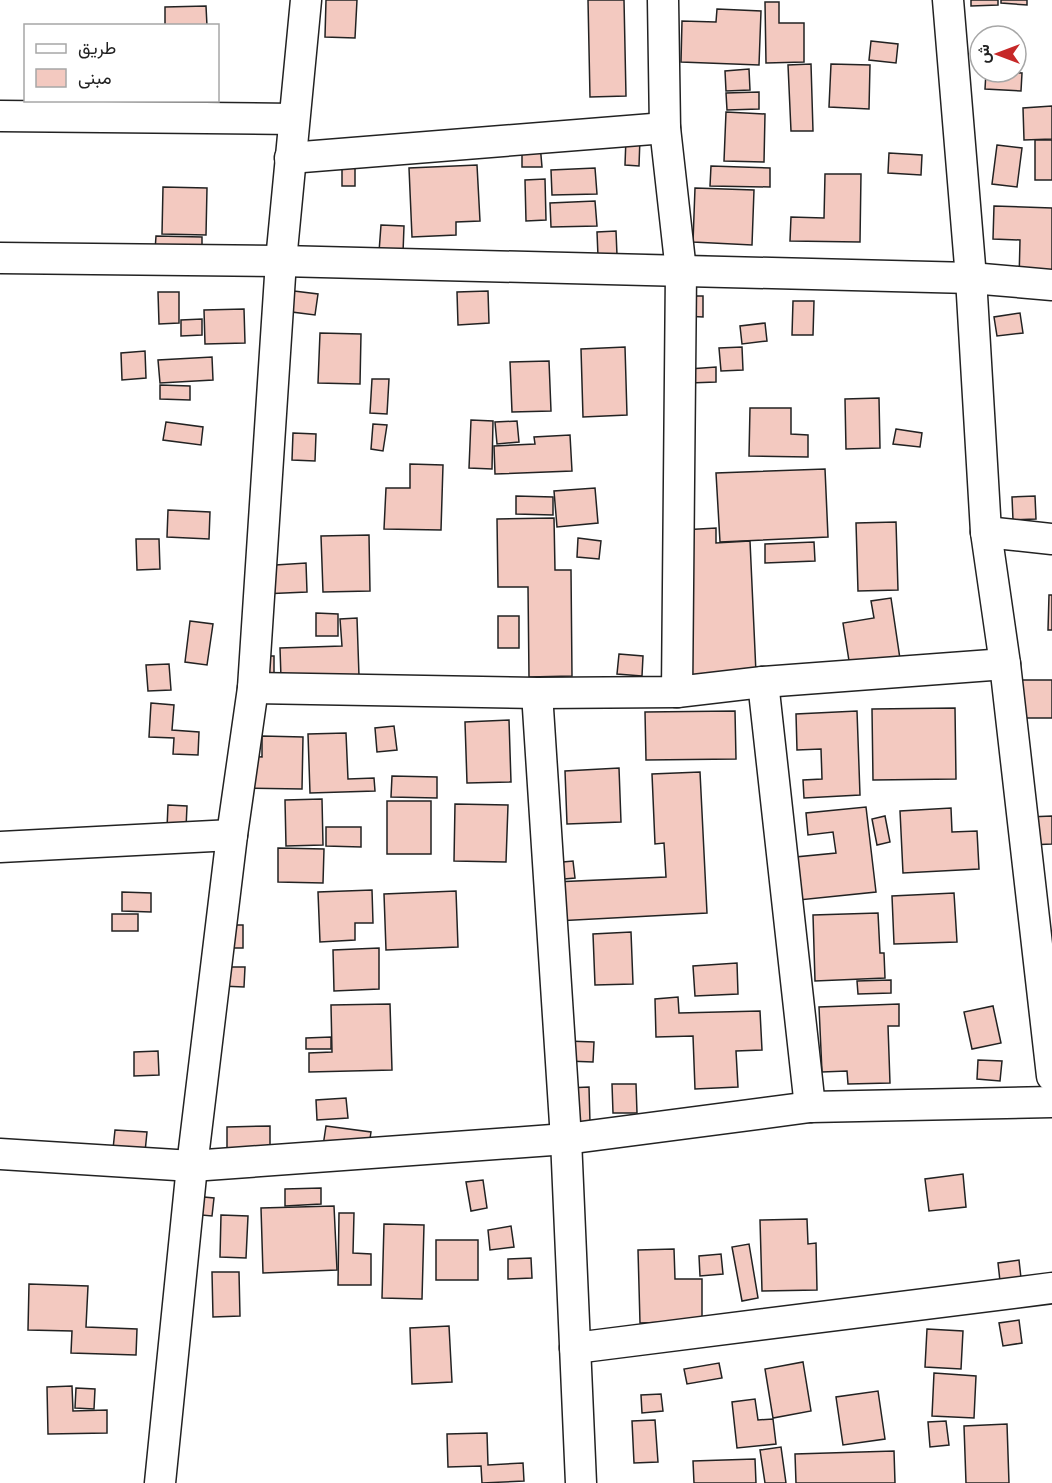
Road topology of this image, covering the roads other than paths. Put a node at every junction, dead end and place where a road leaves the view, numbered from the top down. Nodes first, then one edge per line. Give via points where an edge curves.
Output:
1 (306, 0) edge
2 (663, 0) edge
3 (948, 0) edge
4 (0, 116) edge
5 (294, 119) junction
6 (665, 128) junction
7 (290, 158) junction
8 (0, 258) edge
9 (281, 261) junction
10 (681, 271) junction
11 (971, 278) junction
12 (1052, 285) edge
13 (986, 532) junction
14 (1052, 539) edge
15 (1005, 664) junction
16 (763, 682) junction
17 (252, 688) junction
18 (677, 692) junction
19 (537, 693) junction
20 (232, 835) junction
21 (0, 847) edge
22 (1052, 1076) edge
23 (1052, 1102) edge
24 (810, 1107) junction
25 (566, 1139) junction
26 (0, 1154) edge
27 (192, 1166) junction
28 (1052, 1288) edge
29 (575, 1348) junction
30 (160, 1483) edge
31 (581, 1483) edge

1 - 5 street
2 - 6 street
3 - 11 street
4 - 5 street
5 - 7 street
6 - 7 street
6 - 10 street
7 - 9 street
8 - 9 street
9 - 10 street
9 - 17 street
10 - 11 street
10 - 18 street
11 - 12 street
11 - 13 street
13 - 14 street
13 - 15 street
15 - 16 street
15 - 22 street
16 - 18 street
16 - 24 street
17 - 19 street
17 - 20 street
18 - 19 street
19 - 25 street
20 - 21 street
20 - 27 street
23 - 24 street
24 - 25 street
25 - 27 street
25 - 29 street
26 - 27 street
27 - 30 street
28 - 29 street
29 - 31 street

